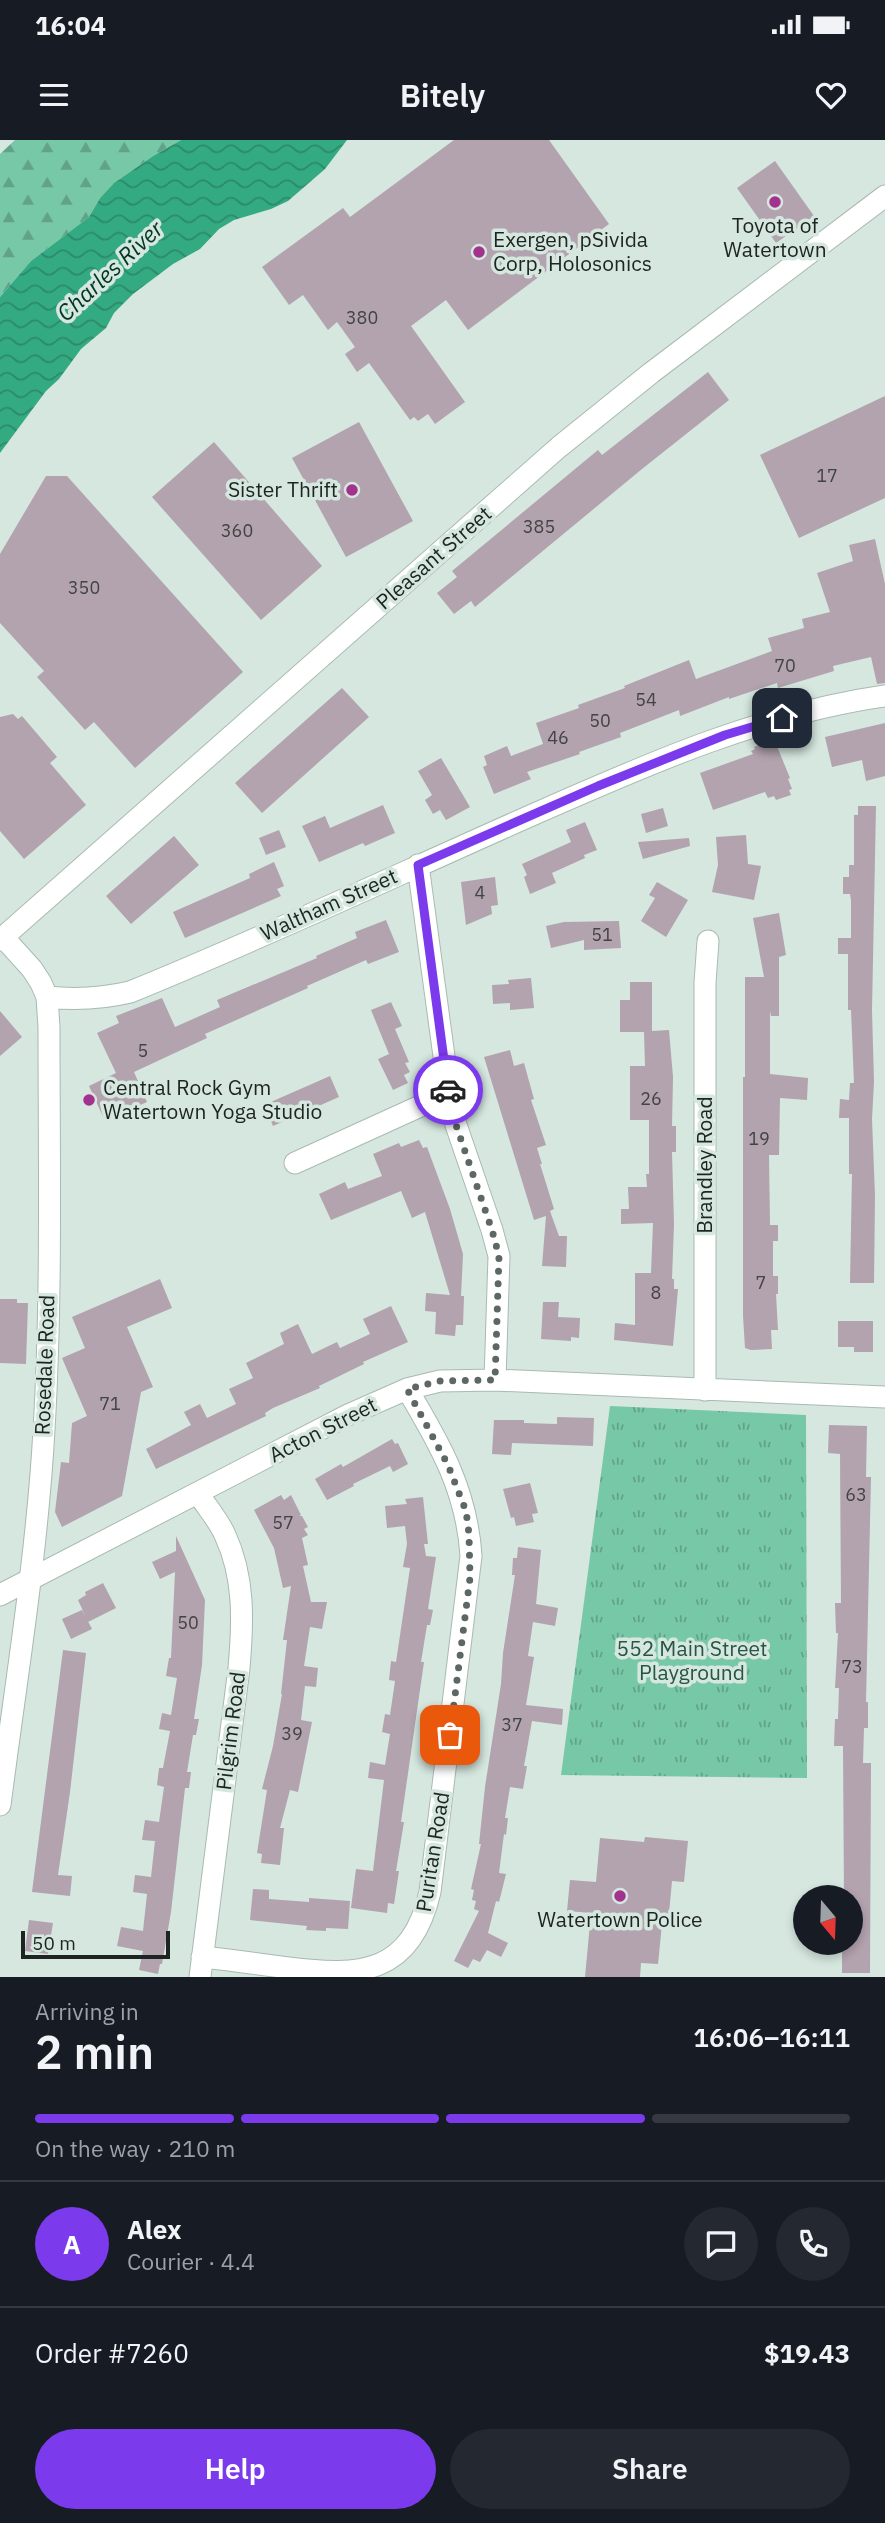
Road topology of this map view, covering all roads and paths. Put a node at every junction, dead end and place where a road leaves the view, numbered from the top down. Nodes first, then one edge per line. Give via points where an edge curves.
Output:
1 (885, 196) edge
2 (885, 696) edge
3 (418, 865) junction
4 (1, 939) edge
5 (708, 941) dead end
6 (47, 997) junction
7 (449, 1093) junction
8 (295, 1163) dead end
9 (495, 1380) junction
10 (407, 1389) junction
11 (705, 1390) junction
12 (885, 1397) edge
13 (198, 1494) junction
14 (29, 1580) junction
15 (0, 1595) edge
16 (0, 1805) edge
17 (201, 1967) edge

1 - 4 street, Pleasant Street via 559,447
2 - 3 street, Waltham Street via 725,735
3 - 6 street, Waltham Street via 131,992 104,999
3 - 7 street
4 - 6 street, Rosedale Road via 32,969
5 - 11 street, Brandley Road
6 - 14 street, Rosedale Road via 46,1385
7 - 8 street
7 - 9 street via 499,1256
9 - 10 street, Acton Street via 440,1381
9 - 11 street, Acton Street
10 - 13 street, Acton Street
10 - 17 street, Puritan Road via 458,1489 466,1511 471,1556 426,1912 410,1943 394,1957 357,1971
11 - 12 street, Acton Street
13 - 14 street, Acton Street
13 - 17 street, Pilgrim Road via 225,1534 240,1584 243,1618
14 - 15 street, Acton Street
14 - 16 street, Rosedale Road

